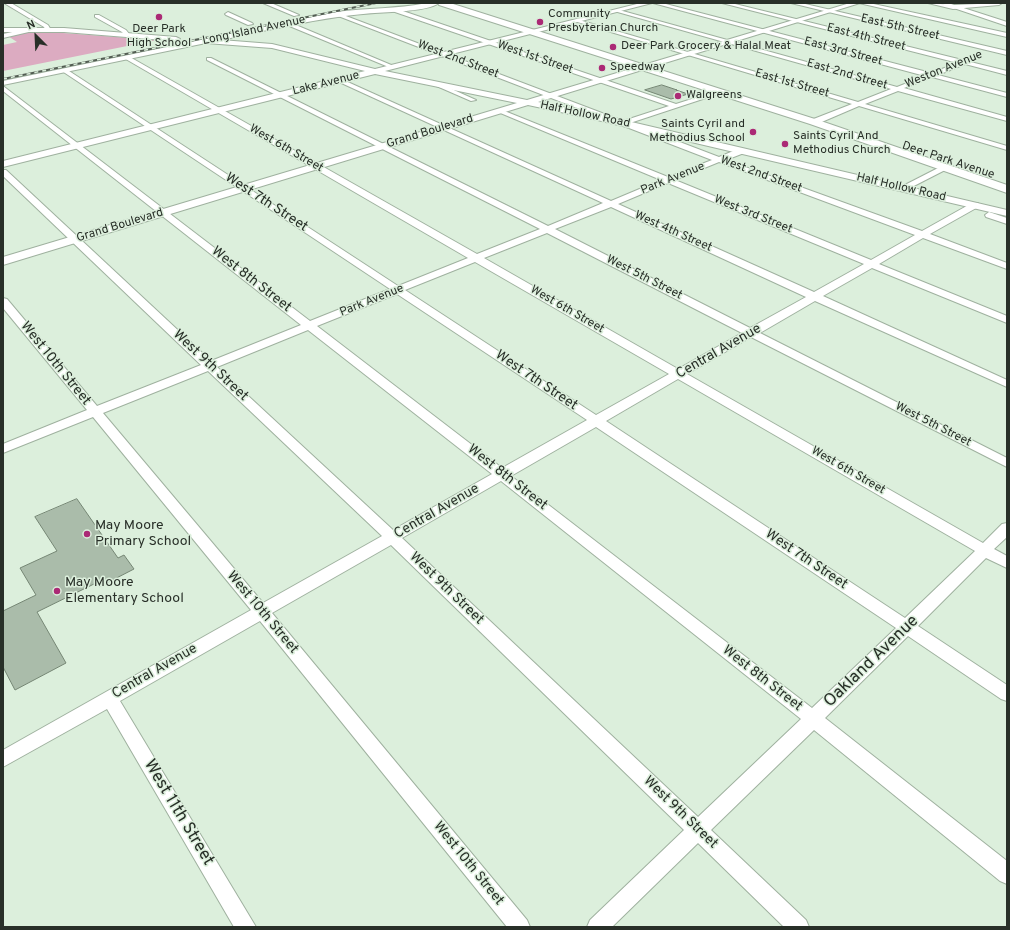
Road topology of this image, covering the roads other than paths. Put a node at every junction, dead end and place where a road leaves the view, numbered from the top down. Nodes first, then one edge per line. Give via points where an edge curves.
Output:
1 (7, 3) edge
2 (266, 3) edge
3 (436, 3) edge
4 (442, 3) edge
5 (455, 3) edge
6 (649, 3) edge
7 (656, 3) edge
8 (724, 3) edge
9 (794, 3) edge
10 (857, 3) edge
11 (862, 3) edge
12 (931, 3) edge
13 (942, 3) edge
14 (999, 3) edge
15 (348, 4) dead end
16 (953, 7) junction
17 (394, 10) junction
18 (617, 11) junction
19 (829, 11) junction
20 (228, 14) dead end
21 (336, 14) junction
22 (296, 15) junction
23 (97, 16) dead end
24 (577, 21) junction
25 (797, 21) junction
26 (250, 24) junction
27 (289, 24) junction
28 (1007, 24) edge
29 (3, 30) edge
30 (31, 30) junction
31 (47, 30) junction
32 (537, 31) junction
33 (764, 31) junction
34 (127, 35) junction
35 (1007, 35) edge
36 (3, 36) edge
37 (176, 39) junction
38 (207, 41) junction
39 (489, 42) junction
40 (728, 42) junction
41 (148, 45) dead end
42 (1007, 45) edge
43 (994, 50) junction
44 (689, 53) junction
45 (1007, 53) edge
46 (442, 54) junction
47 (126, 58) junction
48 (209, 59) dead end
49 (964, 62) junction
50 (647, 66) junction
51 (393, 67) junction
52 (64, 70) junction
53 (377, 71) junction
54 (1007, 72) edge
55 (933, 75) junction
56 (340, 80) junction
57 (600, 80) junction
58 (3, 83) edge
59 (434, 83) junction
60 (3, 88) edge
61 (897, 89) junction
62 (720, 92) junction
63 (1007, 94) edge
64 (280, 95) junction
65 (552, 95) junction
66 (473, 100) dead end
67 (526, 102) junction
68 (860, 104) junction
69 (676, 106) junction
70 (218, 110) junction
71 (500, 111) junction
72 (1007, 119) edge
73 (818, 121) junction
74 (624, 123) junction
75 (151, 127) junction
76 (444, 128) junction
77 (77, 145) junction
78 (384, 146) junction
79 (1007, 148) edge
80 (741, 151) junction
81 (720, 160) junction
82 (3, 164) edge
83 (317, 167) junction
84 (945, 168) junction
85 (3, 172) edge
86 (1007, 180) edge
87 (670, 181) junction
88 (903, 188) junction
89 (244, 189) junction
90 (1007, 189) edge
91 (611, 204) junction
92 (975, 205) junction
93 (164, 213) junction
94 (1007, 213) edge
95 (989, 215) dead end
96 (1007, 222) edge
97 (548, 230) junction
98 (923, 235) junction
99 (76, 240) junction
100 (477, 259) junction
101 (3, 261) edge
102 (871, 264) junction
103 (1007, 266) edge
104 (398, 290) junction
105 (816, 297) junction
106 (3, 301) edge
107 (1007, 320) edge
108 (310, 326) junction
109 (752, 333) junction
110 (210, 366) junction
111 (679, 374) junction
112 (1007, 384) edge
113 (94, 412) junction
114 (596, 421) junction
115 (3, 449) edge
116 (1007, 463) edge
117 (502, 475) junction
118 (1007, 528) edge
119 (392, 538) junction
120 (985, 550) junction
121 (1007, 563) edge
122 (261, 611) junction
123 (907, 627) junction
124 (1007, 694) edge
125 (110, 698) junction
126 (813, 719) junction
127 (3, 759) edge
128 (697, 830) junction
129 (1007, 874) edge
130 (246, 927) edge
131 (520, 927) edge
132 (597, 927) edge
133 (799, 927) edge

1 - 31 street via 46,26
2 - 22 street
3 - 17 street, Long Island Avenue
4 - 32 main road, Deer Park Avenue
5 - 32 main road, Deer Park Avenue
6 - 18 street, Lake Avenue
7 - 33 street, East 3rd Street
8 - 25 street, East 4th Street
9 - 19 street, East 5th Street
10 - 19 street, Grand Boulevard
11 - 35 street
12 - 16 street
13 - 16 street
14 - 16 street
15 - 22 street
16 - 28 street
17 - 21 street, Long Island Avenue
17 - 39 street, West 1st Street
18 - 24 street, Lake Avenue
18 - 40 street, East 2nd Street
19 - 25 street, Grand Boulevard
19 - 43 street, East 5th Street
20 - 26 street
21 - 27 street, Long Island Avenue
21 - 46 street, West 2nd Street
22 - 26 street
23 - 34 street
24 - 32 street, Lake Avenue
24 - 44 street, East 1st Street
25 - 33 street, Grand Boulevard
25 - 49 street, East 4th Street
26 - 37 street
27 - 38 street, Long Island Avenue
27 - 51 street
29 - 30 street
30 - 31 street
30 - 36 street
31 - 34 street
32 - 39 street, Lake Avenue
32 - 50 main road, Deer Park Avenue
33 - 40 street, Grand Boulevard
33 - 55 street, East 3rd Street
34 - 37 street
37 - 41 street
38 - 47 street, Long Island Avenue
38 - 53 street, Half Hollow Road via 272,46
39 - 46 street, Lake Avenue
39 - 57 street, West 1st Street
40 - 44 street, Grand Boulevard
40 - 61 street, East 2nd Street
42 - 43 street, Weston Avenue
43 - 45 street, East 5th Street
43 - 49 street, Weston Avenue
44 - 50 street, Grand Boulevard
44 - 68 street, East 1st Street
46 - 51 street, Lake Avenue
46 - 65 street, West 2nd Street
47 - 52 street, Long Island Avenue
47 - 70 street, West 6th Street
48 - 64 street, West 5th Street
49 - 54 street, East 4th Street
49 - 55 street, Weston Avenue
50 - 57 street, Grand Boulevard
50 - 62 main road, Deer Park Avenue
50 - 73 main road, Deer Park Avenue
51 - 53 street, Lake Avenue
52 - 58 street, Long Island Avenue
52 - 75 street, West 7th Street
53 - 56 street, Lake Avenue
53 - 59 street, Half Hollow Road
55 - 61 street, Weston Avenue
55 - 63 street, East 3rd Street
56 - 64 street, Lake Avenue
56 - 76 street, West 4th Street
57 - 65 street, Grand Boulevard
57 - 69 street, West 1st Street
59 - 66 street
59 - 67 street, Half Hollow Road
60 - 77 street, West 8th Street
61 - 68 street, Weston Avenue
61 - 72 street, East 2nd Street
62 - 69 street
62 - 73 main road, Deer Park Avenue
64 - 70 street, Lake Avenue
64 - 78 street, West 5th Street
65 - 67 street, Grand Boulevard
65 - 74 street, West 2nd Street
67 - 71 street, Grand Boulevard
67 - 74 street, Half Hollow Road
68 - 73 street, Weston Avenue
68 - 79 street, East 1st Street
69 - 74 street
70 - 75 street, Lake Avenue
70 - 83 street, West 6th Street
71 - 76 street, Grand Boulevard
71 - 87 street, West 3rd Street
73 - 84 main road, Deer Park Avenue
73 - 86 main road, Deer Park Avenue
74 - 80 street, Half Hollow Road
74 - 81 street, West 2nd Street
75 - 77 street, Lake Avenue
75 - 89 street, West 7th Street
76 - 78 street, Grand Boulevard
76 - 91 street, West 4th Street
77 - 82 street, Lake Avenue
77 - 93 street, West 8th Street
78 - 83 street, Grand Boulevard
78 - 97 street, West 5th Street
80 - 81 street, Park Avenue
80 - 88 street, Half Hollow Road
81 - 87 street, Park Avenue
81 - 98 street, West 2nd Street
83 - 89 street, Grand Boulevard
83 - 100 street, West 6th Street
84 - 88 street
84 - 90 main road, Deer Park Avenue
85 - 99 street, West 9th Street
87 - 91 street, Park Avenue
87 - 102 street, West 3rd Street
88 - 92 street, Half Hollow Road
89 - 93 street, Grand Boulevard
89 - 104 street, West 7th Street
91 - 97 street, Park Avenue
91 - 105 street, West 4th Street
92 - 94 street, Half Hollow Road
92 - 98 street, Central Avenue
93 - 99 street, Grand Boulevard
93 - 108 street, West 8th Street
95 - 96 street
97 - 100 street, Park Avenue
97 - 109 street, West 5th Street
98 - 102 street, Central Avenue
98 - 103 street, West 2nd Street
99 - 101 street, Grand Boulevard
99 - 110 street, West 9th Street
100 - 104 street, Park Avenue
100 - 111 street, West 6th Street
102 - 105 street, Central Avenue
102 - 107 street, West 3rd Street
104 - 108 street, Park Avenue
104 - 114 street, West 7th Street
105 - 109 street, Central Avenue
105 - 112 street, West 4th Street
106 - 113 street, West 10th Street
108 - 110 street, Park Avenue
108 - 117 street, West 8th Street
109 - 111 street, Central Avenue
109 - 116 street, West 5th Street
110 - 113 street, Park Avenue
110 - 119 street, West 9th Street
111 - 114 street, Central Avenue
111 - 120 street, West 6th Street
113 - 115 street, Park Avenue
113 - 122 street, West 10th Street
114 - 117 street, Central Avenue
114 - 123 street, West 7th Street
117 - 119 street, Central Avenue
117 - 126 street, West 8th Street
118 - 120 street, Oakland Avenue
119 - 122 street, Central Avenue
119 - 128 street, West 9th Street
120 - 121 street, West 6th Street
120 - 123 street, Oakland Avenue
122 - 125 street, Central Avenue
122 - 131 street, West 10th Street
123 - 124 street, West 7th Street
123 - 126 street, Oakland Avenue
125 - 127 street, Central Avenue
125 - 130 street, West 11th Street
126 - 128 street, Oakland Avenue
126 - 129 street, West 8th Street
128 - 132 street, Oakland Avenue
128 - 133 street, West 9th Street

